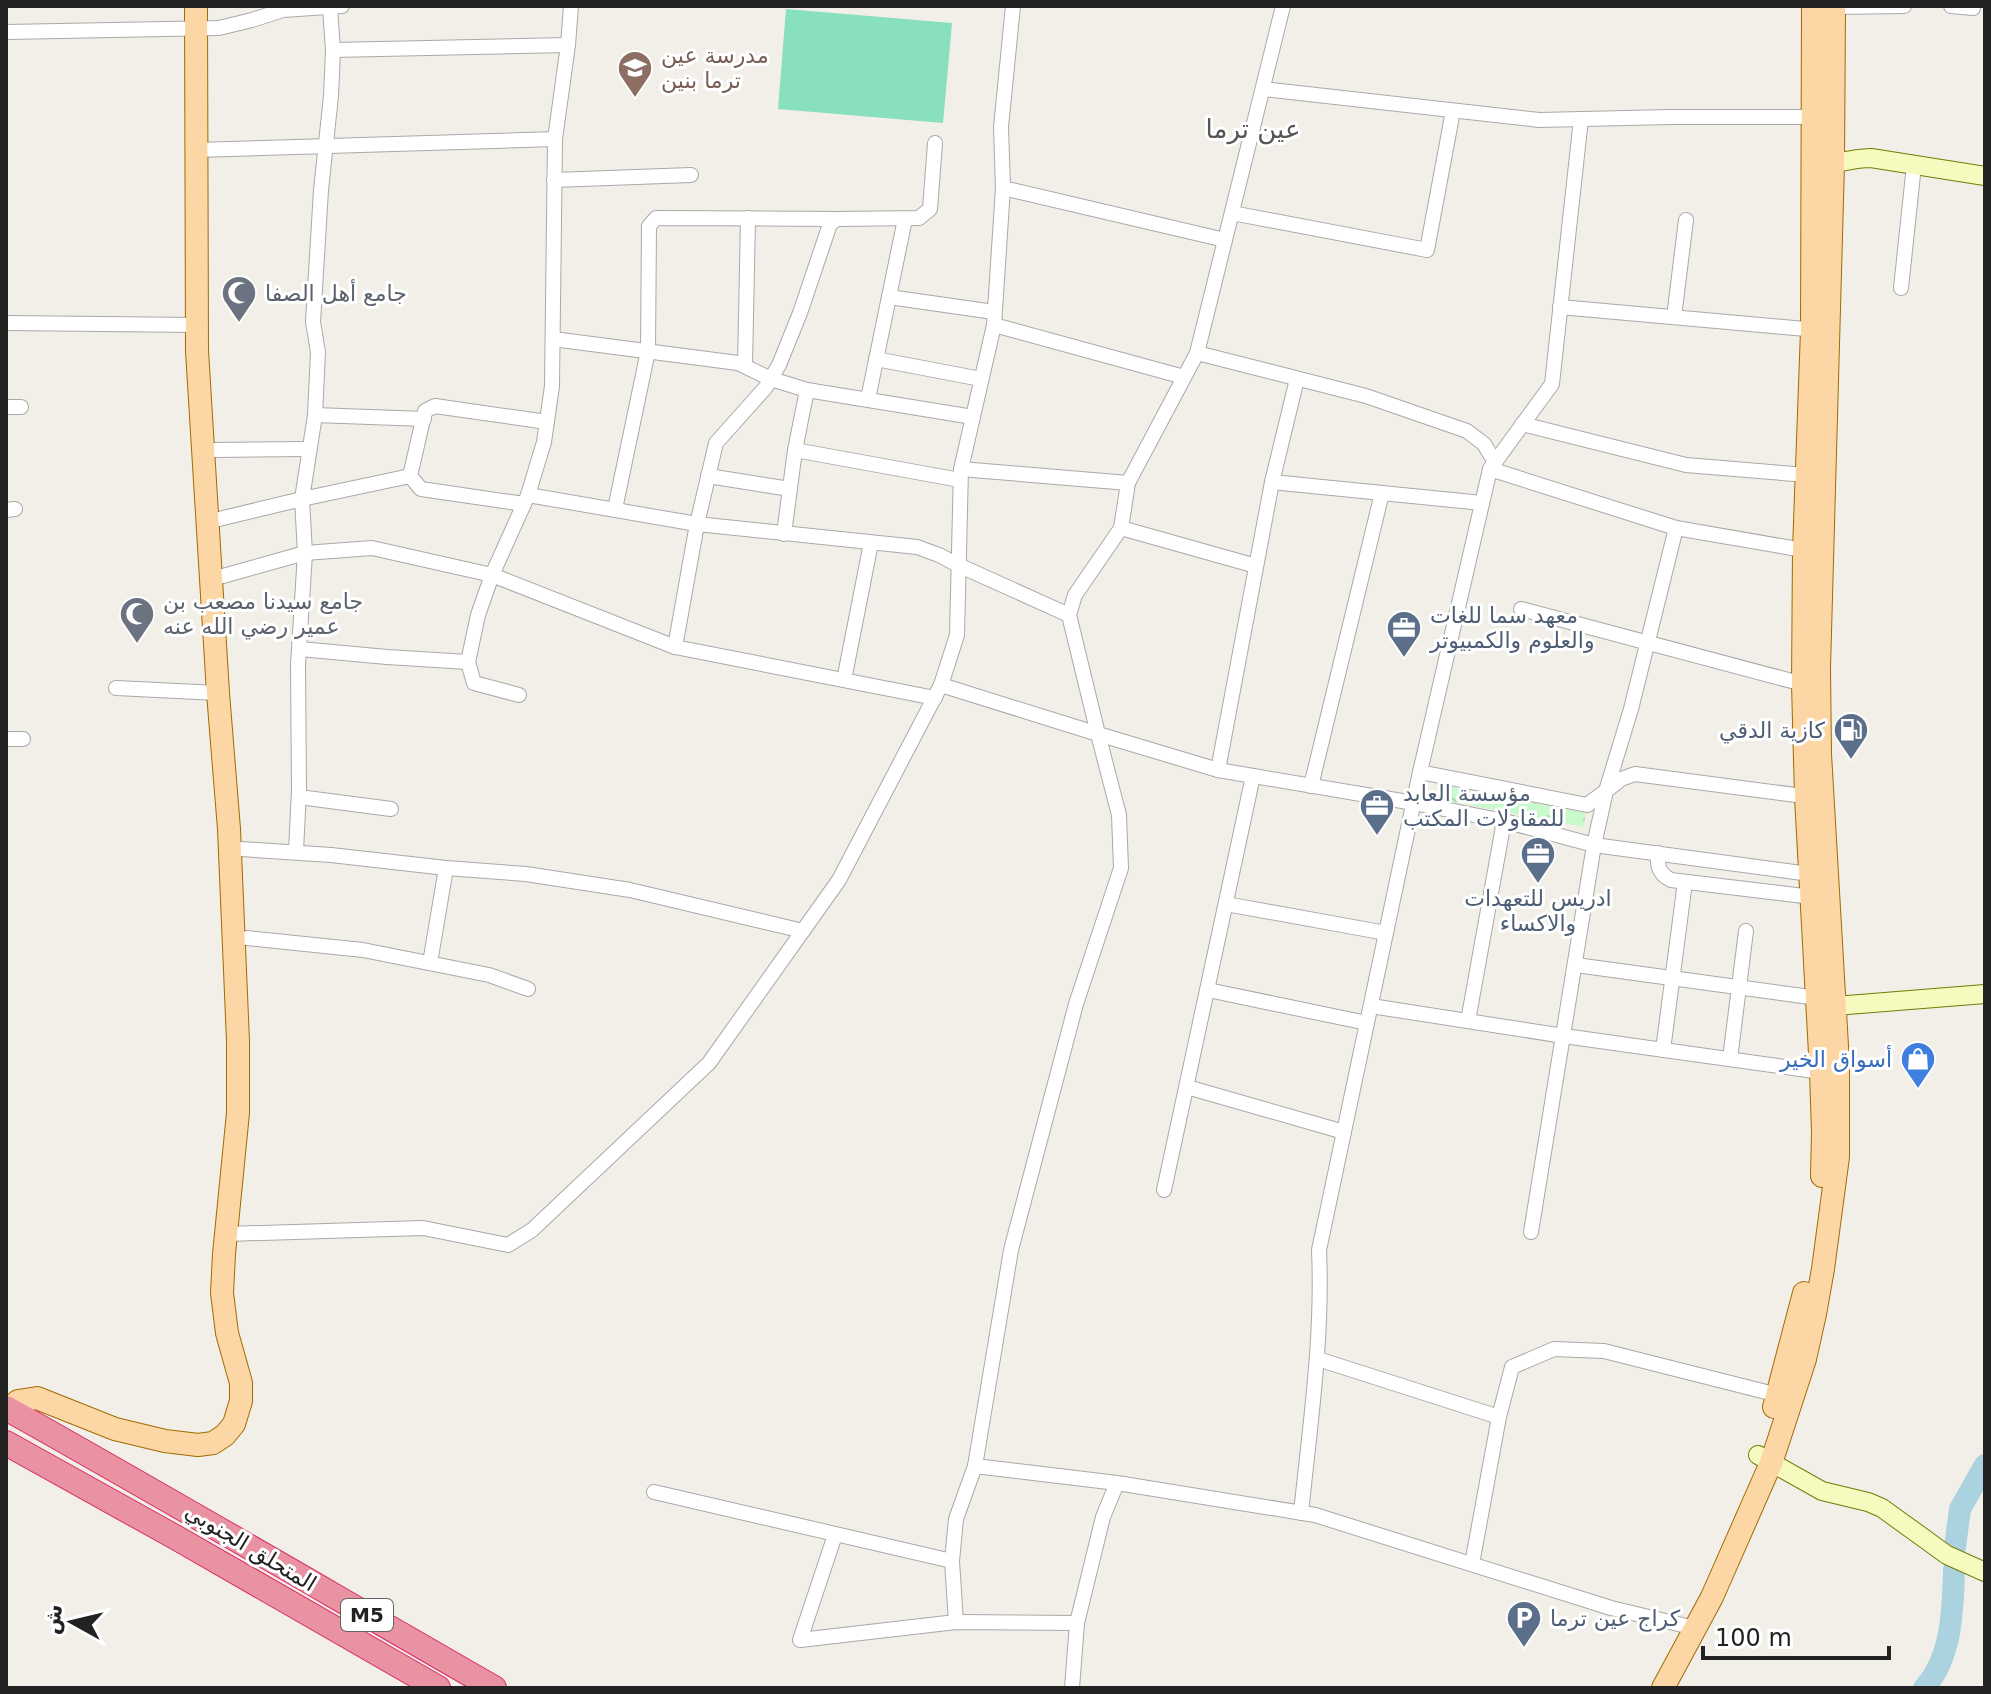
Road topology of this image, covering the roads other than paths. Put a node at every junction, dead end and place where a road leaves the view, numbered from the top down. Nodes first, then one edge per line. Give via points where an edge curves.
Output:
1 (196, 6) edge
2 (207, 6) edge
3 (571, 6) edge
4 (1013, 6) edge
5 (1283, 6) edge
6 (1827, 6) edge
7 (1904, 6) edge
8 (1951, 6) edge
9 (336, 7) edge
10 (1973, 8) dead end
11 (202, 29) junction
12 (6, 32) edge
13 (568, 45) junction
14 (333, 50) junction
15 (1263, 89) junction
16 (1453, 111) junction
17 (1814, 117) junction
18 (1581, 119) junction
19 (555, 139) junction
20 (935, 143) dead end
21 (325, 146) junction
22 (202, 149) junction
23 (1823, 163) junction
24 (1914, 165) junction
25 (691, 175) dead end
26 (1985, 176) edge
27 (554, 180) junction
28 (1003, 188) junction
29 (1232, 213) junction
30 (748, 218) junction
31 (837, 219) junction
32 (905, 219) junction
33 (1686, 220) dead end
34 (1225, 240) junction
35 (1901, 288) dead end
36 (889, 297) junction
37 (1560, 307) junction
38 (1674, 317) junction
39 (994, 319) junction
40 (6, 323) edge
41 (197, 325) junction
42 (1821, 331) junction
43 (553, 339) junction
44 (648, 351) junction
45 (1197, 353) junction
46 (876, 359) junction
47 (745, 366) junction
48 (1184, 377) junction
49 (771, 379) junction
50 (981, 379) junction
51 (1297, 379) junction
52 (807, 390) junction
53 (868, 399) junction
54 (315, 415) junction
55 (973, 417) junction
56 (424, 419) junction
57 (547, 422) junction
58 (1522, 424) junction
59 (309, 449) junction
60 (215, 450) junction
61 (795, 450) junction
62 (1492, 465) junction
63 (960, 475) junction
64 (1806, 475) junction
65 (410, 476) junction
66 (708, 476) junction
67 (1272, 482) junction
68 (1128, 483) junction
69 (790, 489) junction
70 (1382, 493) junction
71 (302, 499) junction
72 (526, 500) junction
73 (1482, 503) junction
74 (615, 509) junction
75 (219, 519) junction
76 (697, 524) junction
77 (1121, 528) junction
78 (1676, 528) junction
79 (784, 534) junction
80 (871, 543) junction
81 (1813, 551) junction
82 (305, 553) junction
83 (958, 565) junction
84 (1256, 566) junction
85 (492, 575) junction
86 (223, 576) junction
87 (1521, 609) dead end
88 (1069, 615) junction
89 (1648, 643) junction
90 (675, 647) junction
91 (300, 649) junction
92 (468, 662) junction
93 (844, 680) junction
94 (1803, 684) junction
95 (116, 688) dead end
96 (938, 692) junction
97 (218, 693) junction
98 (519, 695) dead end
99 (1098, 734) junction
100 (6, 739) edge
101 (23, 739) dead end
102 (1218, 770) junction
103 (1420, 772) junction
104 (1253, 776) junction
105 (1311, 786) junction
106 (1606, 791) junction
107 (299, 797) junction
108 (1814, 798) junction
109 (1414, 803) junction
110 (391, 809) dead end
111 (1504, 821) junction
112 (1594, 845) junction
113 (241, 849) junction
114 (296, 852) junction
115 (1658, 853) junction
116 (446, 868) junction
117 (1819, 876) junction
118 (1685, 882) junction
119 (1812, 897) junction
120 (1226, 904) junction
121 (803, 931) junction
122 (1746, 931) dead end
123 (1386, 933) junction
124 (247, 938) junction
125 (430, 963) junction
126 (1576, 965) junction
127 (1672, 979) junction
128 (1739, 988) junction
129 (528, 989) dead end
130 (1208, 990) junction
131 (1985, 994) edge
132 (1826, 1002) junction
133 (1371, 1006) junction
134 (1468, 1021) junction
135 (1367, 1023) junction
136 (1564, 1036) junction
137 (1663, 1050) junction
138 (1730, 1059) junction
139 (1821, 1072) junction
140 (1187, 1087) junction
141 (1344, 1132) junction
142 (1164, 1190) dead end
143 (1531, 1232) dead end
144 (232, 1234) junction
145 (1318, 1359) junction
146 (1778, 1395) junction
147 (7, 1408) edge
148 (1499, 1417) junction
149 (6, 1443) edge
150 (1764, 1459) junction
151 (975, 1466) junction
152 (1117, 1483) junction
153 (654, 1492) dead end
154 (1301, 1513) junction
155 (835, 1535) junction
156 (952, 1561) junction
157 (1472, 1564) junction
158 (1985, 1572) edge
159 (956, 1622) junction
160 (1077, 1623) junction
161 (1688, 1626) junction
162 (438, 1688) edge
163 (494, 1688) edge
164 (1072, 1688) edge
165 (1649, 1688) edge
166 (1663, 1688) edge

1 - 11 main road
2 - 11 main road
3 - 13 street
4 - 28 street via 1001,127
5 - 15 street
6 - 7 street
6 - 17 main road
6 - 23 main road
8 - 10 street
9 - 11 street via 283,10
9 - 14 street
11 - 12 street
11 - 22 main road
13 - 14 street
13 - 19 street
14 - 21 street
15 - 16 street
15 - 29 street
16 - 18 street
16 - 29 street via 1427,250
17 - 18 street
17 - 23 main road
18 - 37 street
19 - 21 street
19 - 27 street
20 - 32 street via 930,209 919,218
21 - 22 street
21 - 54 street via 313,322 318,352
22 - 41 main road
22 - 60 main road
23 - 24 street via 1862,158
23 - 42 main road
24 - 26 street
24 - 35 street
25 - 27 street
27 - 43 street
28 - 34 street
28 - 39 street
29 - 34 street
30 - 31 street
30 - 44 street via 656,218 649,226
30 - 47 street
31 - 32 street
31 - 49 street via 830,224
32 - 36 street
33 - 38 street
34 - 45 street
36 - 39 street
36 - 46 street
37 - 38 street
37 - 58 street via 1552,384
38 - 42 street
39 - 48 street
39 - 50 street
40 - 41 street
41 - 97 main road
42 - 64 main road
42 - 81 main road
43 - 44 street
43 - 57 street
44 - 47 street
44 - 74 street
45 - 48 street
45 - 51 street
46 - 50 street
46 - 53 street
47 - 49 street
48 - 68 street
49 - 52 street
49 - 66 street via 716,443
50 - 55 street
51 - 62 street via 1467,431 1484,444
51 - 67 street
52 - 53 street
52 - 61 street
53 - 55 street
54 - 56 street
54 - 59 street
55 - 63 street
56 - 57 street via 425,411 435,406
56 - 65 street
57 - 72 street
58 - 62 street
58 - 64 street via 1686,465
59 - 60 street
59 - 71 street
60 - 75 main road
61 - 63 street
61 - 69 street
62 - 73 street
62 - 78 street
63 - 68 street
63 - 83 street
64 - 81 main road
65 - 71 street
65 - 72 street via 421,489
66 - 69 street
66 - 76 street
67 - 70 street
67 - 84 street
68 - 77 street
69 - 79 street
70 - 73 street
70 - 105 street
71 - 75 street
71 - 82 street
72 - 74 street
72 - 85 street
73 - 103 street
74 - 76 street
75 - 86 main road
76 - 79 street
76 - 90 street
77 - 84 street
77 - 88 street via 1075,595
78 - 81 street
78 - 89 street
79 - 80 street
80 - 83 street via 917,547
80 - 93 street
81 - 94 main road
81 - 108 main road via 1819,669
82 - 85 street via 372,548
82 - 86 street
82 - 91 street
83 - 88 street
83 - 96 street via 957,635
84 - 102 street
85 - 90 street
85 - 92 street
86 - 113 main road
87 - 89 street
88 - 99 street
89 - 94 street
89 - 106 street
90 - 93 street
91 - 92 street
91 - 107 street
92 - 98 street via 474,683
93 - 96 street
94 - 108 main road
95 - 97 street
96 - 99 street
96 - 121 street via 839,880
97 - 144 main road via 238,1065
99 - 102 street
99 - 151 street via 1119,815 1121,868 1076,1004 1011,1250
100 - 101 street
102 - 104 street
103 - 106 street via 1587,805
103 - 109 street
104 - 105 street
104 - 120 street
105 - 109 street
106 - 108 street via 1635,774
106 - 112 street
107 - 110 street
107 - 114 street
108 - 117 main road
109 - 111 street
109 - 123 street
111 - 112 street
111 - 134 street
112 - 115 street
112 - 126 street
113 - 114 street
113 - 124 main road
114 - 116 street
115 - 117 street
115 - 118 street via 1661,873
116 - 121 street via 630,890
116 - 125 street
117 - 119 main road
117 - 132 main road
118 - 119 street
118 - 127 street
119 - 132 main road
120 - 123 street
120 - 130 street
121 - 144 street via 709,1063 532,1230 508,1245 423,1228
122 - 128 street
123 - 133 street
124 - 125 street
124 - 144 main road via 246,1143
125 - 129 street
126 - 127 street
126 - 136 street
127 - 128 street
127 - 137 street
128 - 132 street
128 - 138 street
130 - 135 street
130 - 140 street
131 - 132 street
132 - 139 main road
132 - 150 main road via 1839,1149 1823,1269 1805,1359
133 - 134 street
133 - 135 street
134 - 136 street
135 - 141 street
136 - 137 street
136 - 143 street
137 - 138 street
138 - 139 street
139 - 146 main road via 1822,1181 1803,1302
140 - 141 street
140 - 142 street
141 - 145 street via 1319,1250
144 - 147 main road via 222,1274 224,1313 241,1392 237,1417 225,1435 191,1445 115,1429 37,1398
145 - 148 street
145 - 154 street
146 - 148 street via 1604,1351 1554,1349 1512,1367
146 - 150 main road
147 - 163 highway, المتحلق الجنوبي / M5
148 - 157 street
149 - 162 highway, المتحلق الجنوبي / M5
150 - 158 street via 1822,1491 1882,1508 1947,1555
150 - 161 main road
151 - 152 street
151 - 156 street via 956,1519
152 - 154 street
152 - 160 street via 1103,1517
153 - 155 street
154 - 157 street
155 - 156 street
155 - 159 street via 800,1640
156 - 159 street
157 - 161 street
159 - 160 street
160 - 164 street
161 - 165 main road
161 - 166 main road

